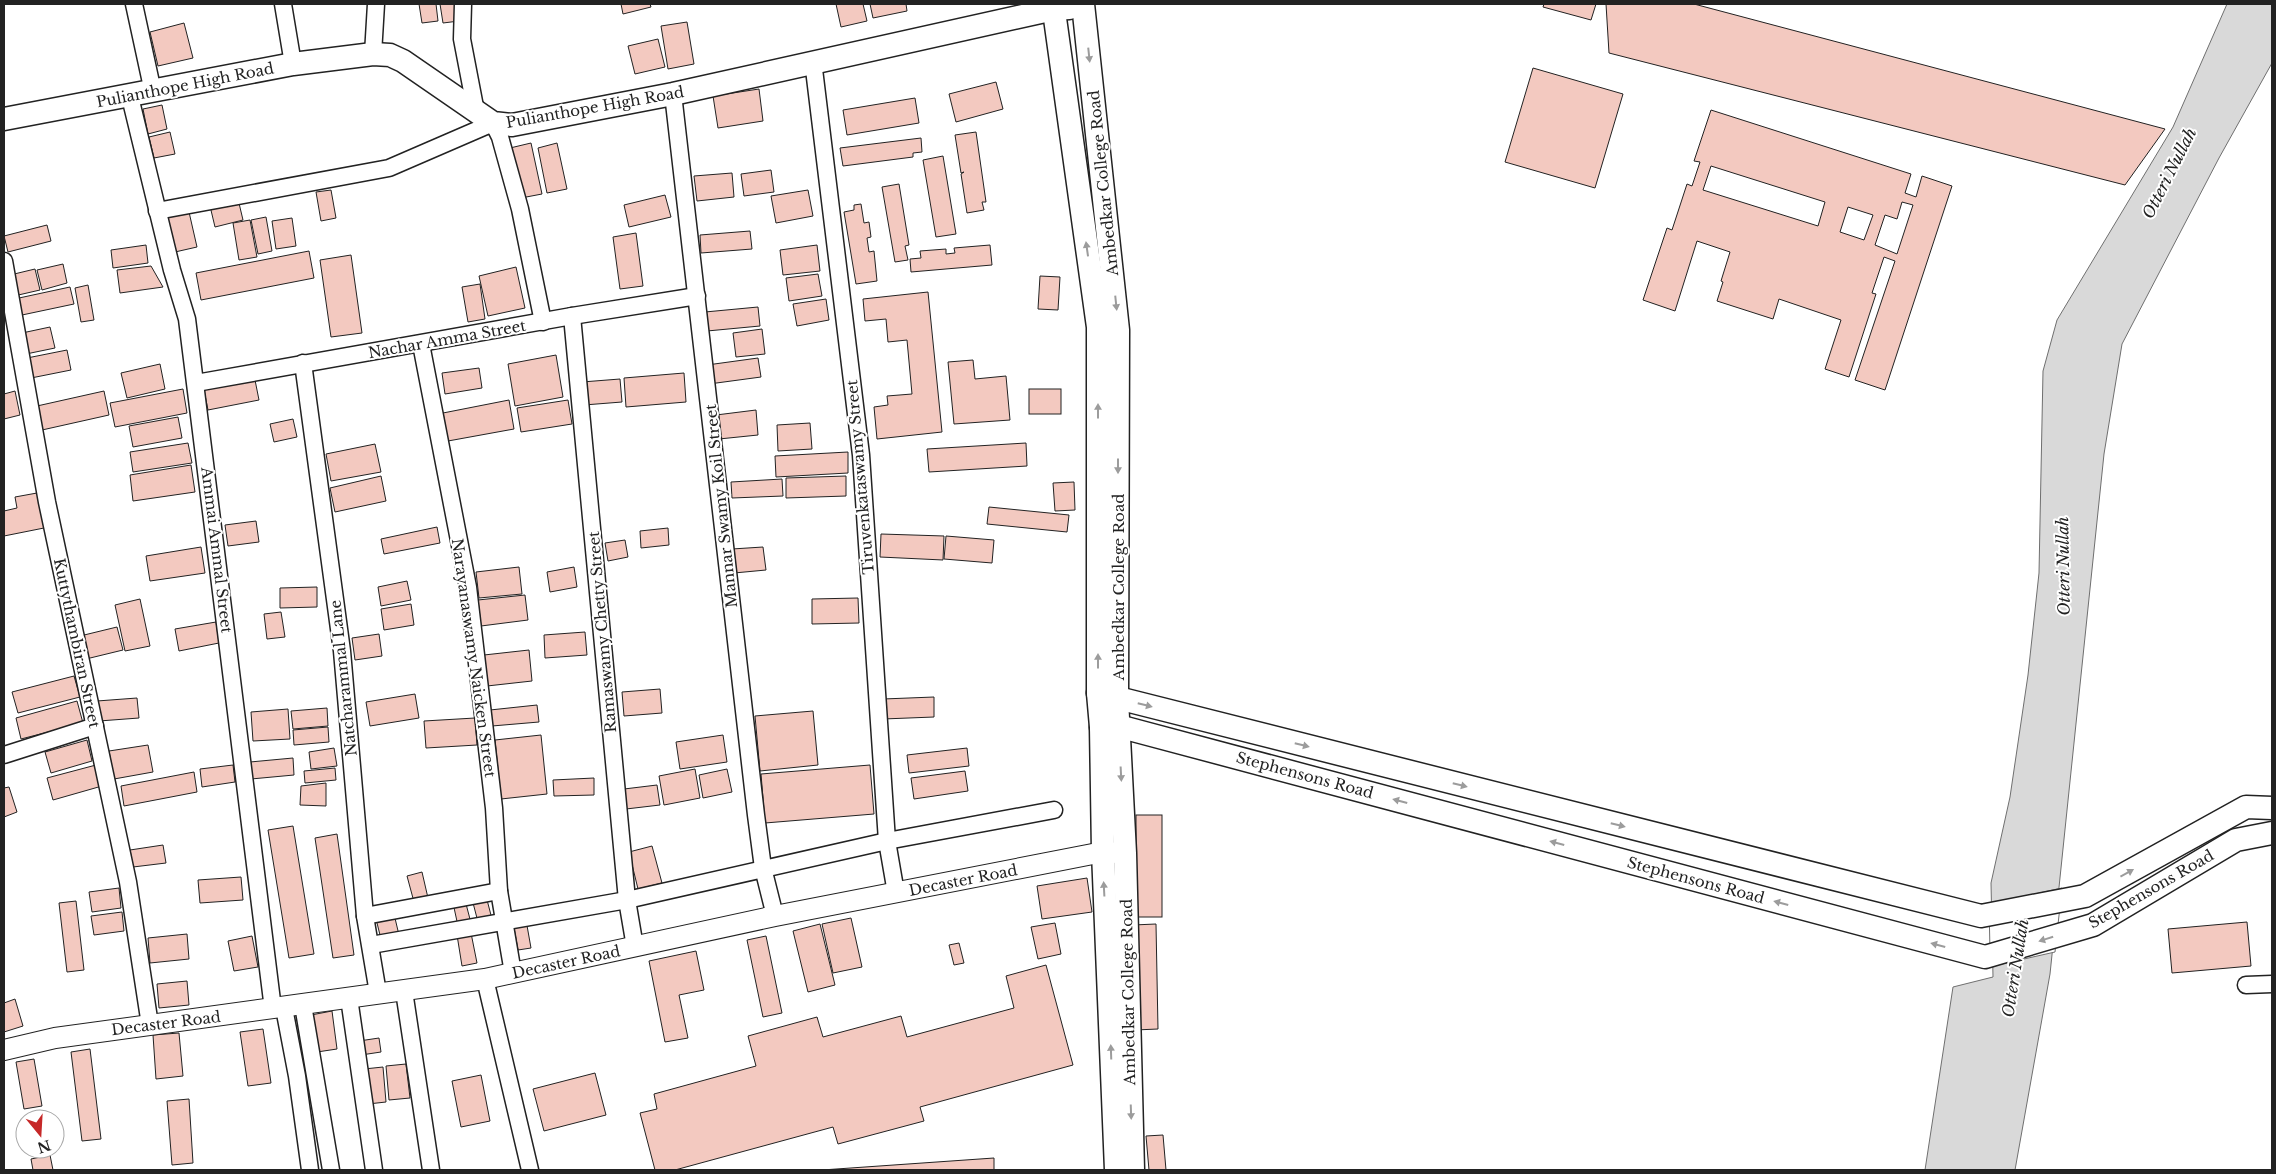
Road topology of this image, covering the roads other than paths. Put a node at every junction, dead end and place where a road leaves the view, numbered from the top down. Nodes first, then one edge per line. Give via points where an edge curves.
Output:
1 (134, 4) edge
2 (283, 4) edge
3 (376, 4) edge
4 (463, 4) edge
5 (1083, 5) edge
6 (1054, 6) edge
7 (373, 54) junction
8 (813, 61) junction
9 (293, 64) junction
10 (153, 92) junction
11 (673, 94) junction
12 (130, 97) junction
13 (484, 118) junction
14 (4, 119) edge
15 (157, 210) junction
16 (4, 261) edge
17 (697, 296) junction
18 (572, 316) junction
19 (543, 322) junction
20 (421, 344) junction
21 (303, 363) junction
22 (196, 383) junction
23 (1108, 696) junction
24 (95, 726) junction
25 (1110, 726) junction
26 (4, 755) edge
27 (2272, 808) edge
28 (1054, 810) dead end
29 (2272, 833) edge
30 (887, 841) junction
31 (1103, 852) junction
32 (1125, 853) junction
33 (763, 868) junction
34 (499, 891) junction
35 (896, 893) junction
36 (627, 900) junction
37 (365, 916) junction
38 (775, 916) junction
39 (503, 922) junction
40 (371, 945) junction
41 (635, 947) junction
42 (513, 973) junction
43 (485, 979) junction
44 (2272, 984) edge
45 (2246, 985) dead end
46 (404, 991) junction
47 (378, 993) junction
48 (348, 998) junction
49 (287, 1007) junction
50 (150, 1025) junction
51 (4, 1050) edge
52 (310, 1170) edge
53 (331, 1170) edge
54 (374, 1170) edge
55 (431, 1170) edge
56 (530, 1170) edge
57 (1116, 1170) edge
58 (1133, 1170) edge

1 - 10 street
2 - 9 street
3 - 7 street
4 - 13 street via 462,39
5 - 6 main road, Pulianthope High Road
5 -> 23 main road, Ambedkar College Road via 1118,330
6 - 8 main road, Pulianthope High Road
23 -> 6 main road, Ambedkar College Road via 1098,328
7 - 9 main road, Pulianthope High Road
7 - 13 main road, Pulianthope High Road via 390,55 403,61
8 - 11 main road, Pulianthope High Road
8 - 30 street, Tiruvenkataswamy Street via 860,454
9 - 10 main road, Pulianthope High Road
10 - 12 main road, Pulianthope High Road
11 - 13 main road, Pulianthope High Road via 526,122 501,125
11 - 17 street, Mannar Swamy Koil Street
12 - 14 main road, Pulianthope High Road
12 - 15 street, Ammai Ammal Street
13 - 15 street via 389,168
13 - 19 street via 500,138 520,209
15 - 22 street, Ammai Ammal Street via 187,319
16 - 24 street, Kuttythambiran Street via 47,502
17 - 18 street, Nachar Amma Street
17 - 33 street, Mannar Swamy Koil Street
18 - 19 street, Nachar Amma Street
18 - 36 street, Ramaswamy Chetty Street
19 - 20 street, Nachar Amma Street
20 - 21 street, Nachar Amma Street
20 - 34 street, Narayanaswamy Naicken Street via 468,587 494,808
21 - 22 street, Nachar Amma Street
21 - 37 street, Natcharammal Lane via 342,651
22 - 49 street, Ammai Ammal Street
23 - 25 main road, Ambedkar College Road
23 -> 27 main road, Stephensons Road via 1981,916 2085,896 2246,808
24 - 26 street
24 - 50 street, Kuttythambiran Street via 128,882
29 -> 25 main road, Stephensons Road via 2236,840 2093,925 1985,957
25 - 31 main road, Ambedkar College Road
25 -> 32 main road, Ambedkar College Road
28 - 30 street
30 - 33 street
30 - 35 street, Tiruvenkataswamy Street
31 - 32 street, Decaster Road
31 - 35 street, Decaster Road
57 -> 31 main road, Ambedkar College Road
32 -> 58 main road, Ambedkar College Road
33 - 36 street
33 - 38 street, Mannar Swamy Koil Street
34 - 37 street
34 - 39 street, Narayanaswamy Naicken Street
35 - 38 street, Decaster Road
36 - 39 street
36 - 41 street, Ramaswamy Chetty Street
37 - 40 street, Natcharammal Lane
38 - 41 street, Decaster Road
39 - 40 street
39 - 42 street, Narayanaswamy Naicken Street
40 - 47 street, Natcharammal Lane
41 - 42 street, Decaster Road
42 - 43 street, Decaster Road
43 - 46 street, Decaster Road
43 - 56 street
44 - 45 street
46 - 47 street, Decaster Road
46 - 55 street
47 - 48 street, Decaster Road
48 - 49 street, Decaster Road
48 - 54 street
49 - 50 street, Decaster Road
49 - 52 street
49 - 53 street
50 - 51 street, Decaster Road via 55,1038

